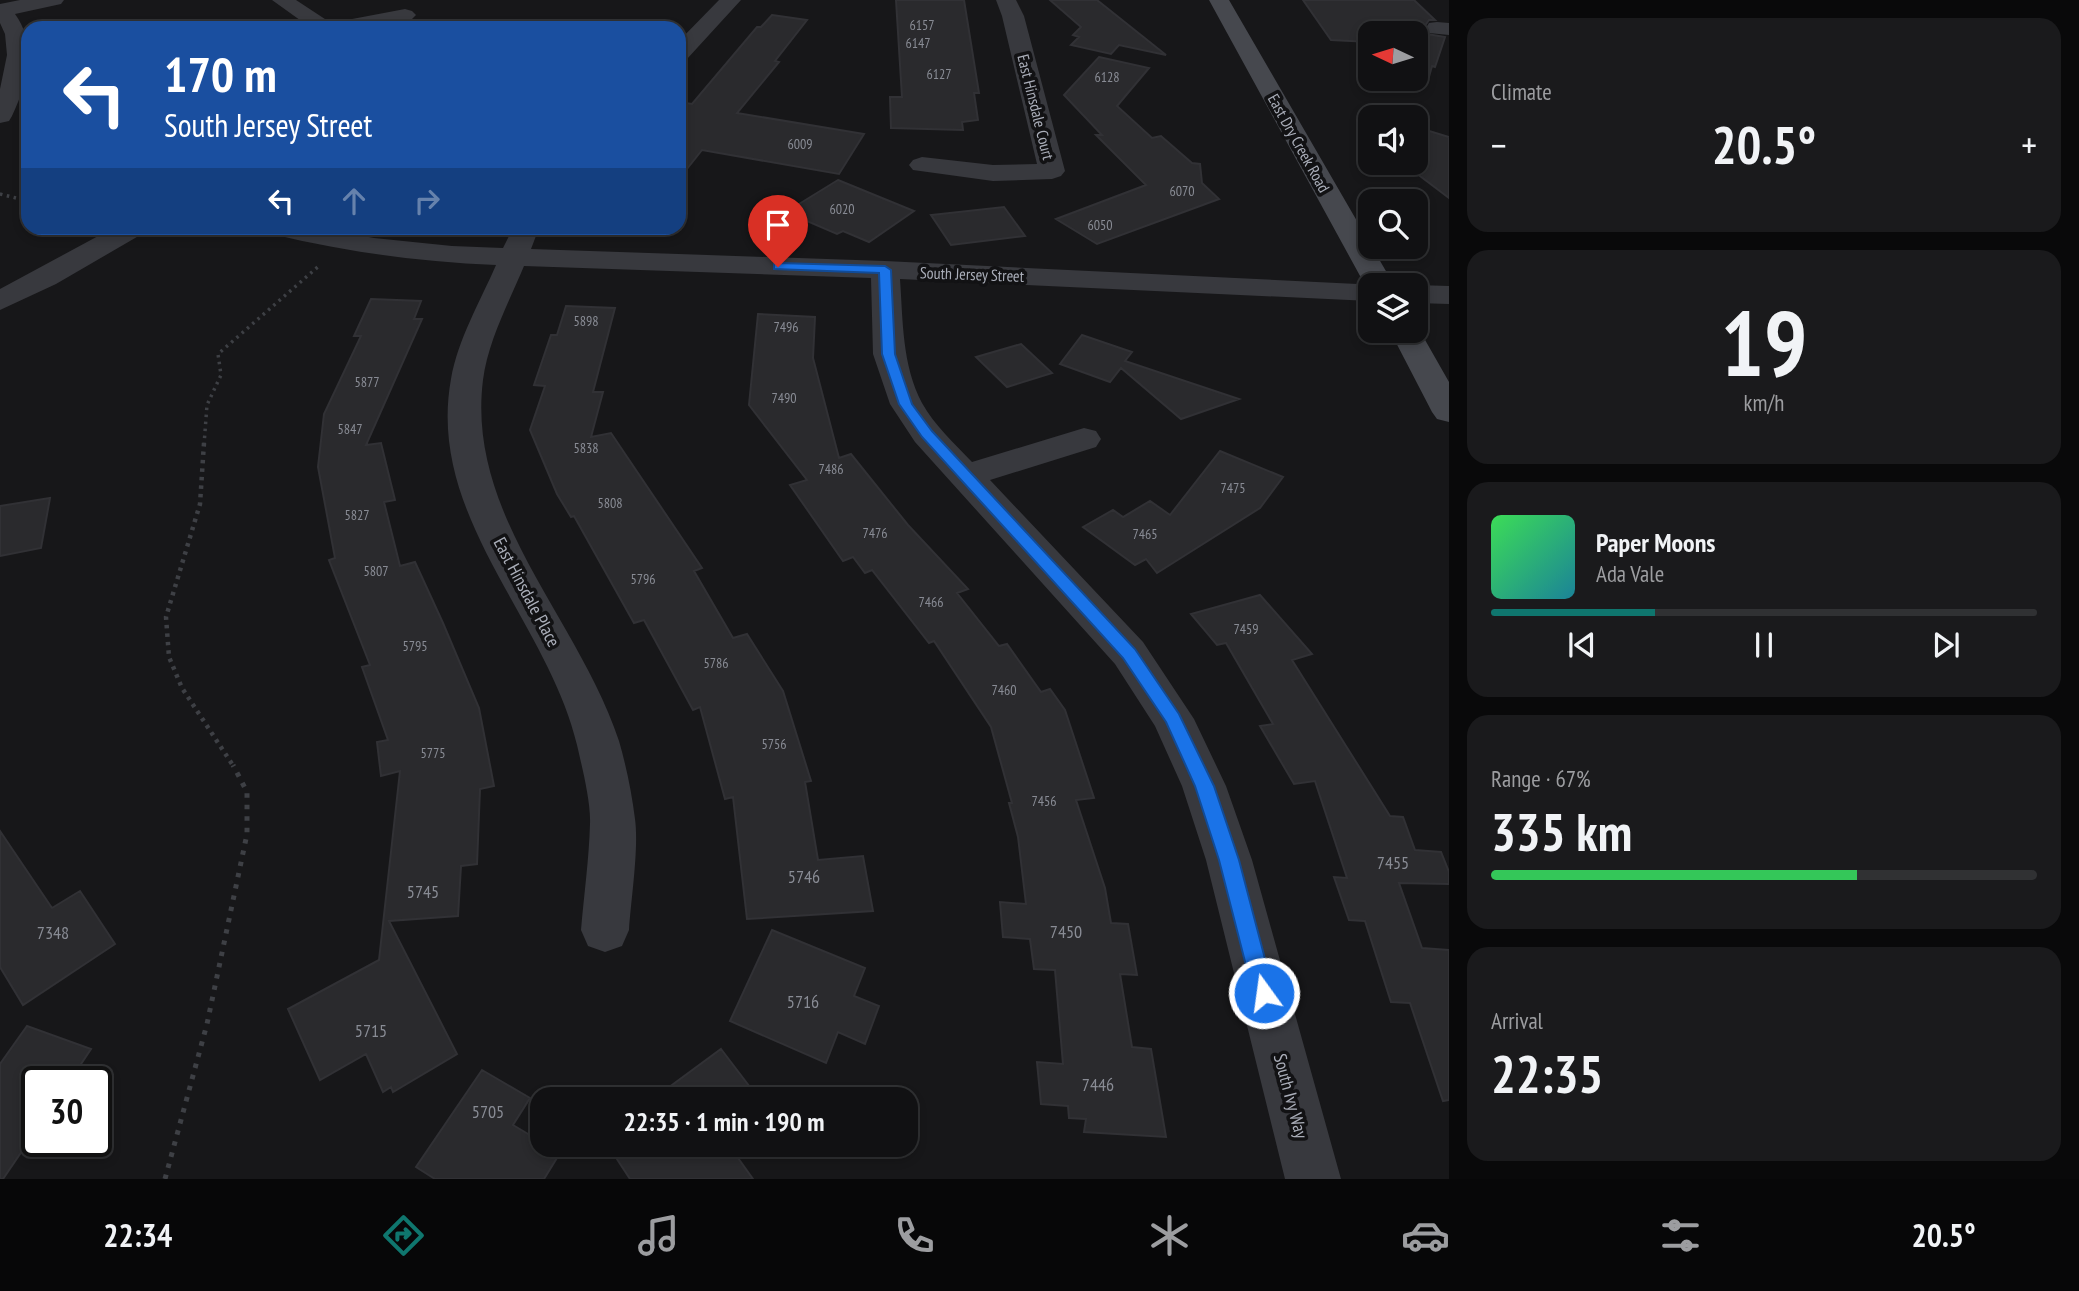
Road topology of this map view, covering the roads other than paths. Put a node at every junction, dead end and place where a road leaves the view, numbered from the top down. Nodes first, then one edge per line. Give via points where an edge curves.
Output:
1 (54, 0) edge
2 (282, 0) edge
3 (731, 0) edge
4 (1006, 0) edge
5 (1219, 0) edge
6 (0, 10) edge
7 (405, 15) dead end
8 (314, 21) edge
9 (373, 21) edge
10 (686, 47) edge
11 (0, 116) edge
12 (922, 165) dead end
13 (120, 235) edge
14 (319, 235) edge
15 (519, 243) edge
16 (885, 270) junction
17 (1373, 273) edge
18 (1358, 291) edge
19 (1428, 294) edge
20 (1449, 295) edge
21 (0, 301) edge
22 (1412, 343) edge
23 (1449, 412) edge
24 (1084, 439) dead end
25 (968, 475) junction
26 (605, 930) dead end
27 (1313, 1179) edge

1 - 6 street
2 - 8 street
3 - 10 street
4 - 12 street, East Hinsdale Court via 1052,171 993,173
5 - 17 main road, East Dry Creek Road
6 - 11 street via 16,31 18,48 11,94
7 - 9 street
13 - 21 street
14 - 15 street, South Jersey Street via 452,256
15 - 16 street, South Jersey Street
15 - 26 street, East Hinsdale Place via 473,357 464,427 481,503 582,698 598,744 613,821
16 - 18 street, South Jersey Street
16 - 25 street, South Ivy Way via 888,354 906,404 927,434
19 - 20 street
22 - 23 main road
24 - 25 street
25 - 27 street, South Ivy Way via 1129,653 1173,719 1204,786 1229,860

